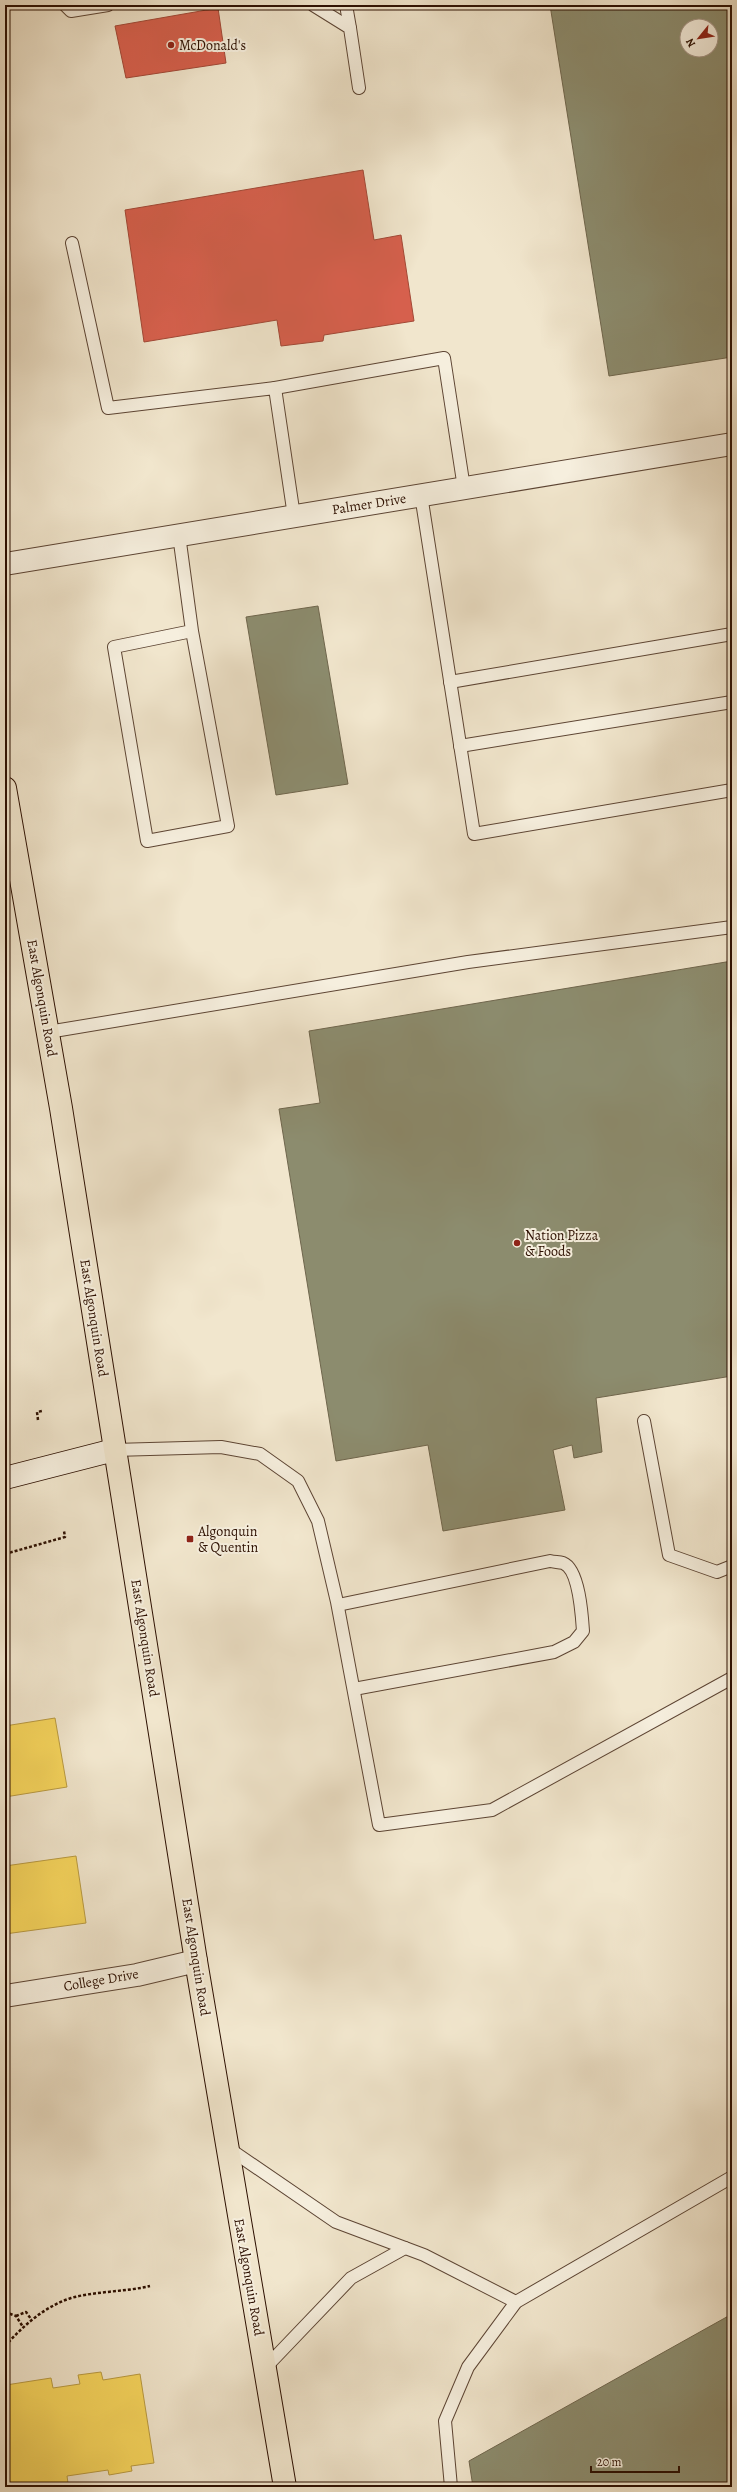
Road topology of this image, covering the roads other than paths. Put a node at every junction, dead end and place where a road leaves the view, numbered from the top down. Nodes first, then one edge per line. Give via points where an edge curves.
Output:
1 (66, 5) edge
2 (108, 5) edge
3 (313, 5) edge
4 (346, 5) edge
5 (350, 28) junction
6 (359, 88) dead end
7 (72, 243) dead end
8 (275, 388) junction
9 (732, 444) edge
10 (464, 488) junction
11 (421, 495) junction
12 (294, 516) junction
13 (179, 535) junction
14 (5, 564) edge
15 (192, 632) junction
16 (732, 634) edge
17 (450, 682) junction
18 (732, 702) edge
19 (460, 746) junction
20 (5, 788) edge
21 (732, 790) edge
22 (732, 927) edge
23 (48, 1032) junction
24 (644, 1421) dead end
25 (114, 1450) junction
26 (5, 1478) edge
27 (732, 1566) edge
28 (338, 1605) junction
29 (732, 1678) edge
30 (354, 1689) junction
31 (196, 1961) junction
32 (5, 1996) edge
33 (228, 2148) junction
34 (732, 2177) edge
35 (405, 2248) junction
36 (516, 2302) junction
37 (265, 2368) junction
38 (285, 2487) edge
39 (451, 2487) edge

1 - 2 lane via 71,11
3 - 5 lane
4 - 5 lane
5 - 6 lane
7 - 8 lane via 108,408
8 - 10 lane via 444,358
8 - 12 lane
9 - 10 street, Palmer Drive
10 - 11 street, Palmer Drive
11 - 12 street, Palmer Drive
11 - 17 lane
12 - 13 street, Palmer Drive
13 - 14 street, Palmer Drive
13 - 15 lane
15 - 15 lane via 114,647 147,841 228,826
16 - 17 lane
17 - 19 lane
18 - 19 lane
19 - 21 lane via 474,834
20 - 23 main road, East Algonquin Road
22 - 23 lane via 468,962
23 - 25 main road, East Algonquin Road
24 - 27 lane via 669,1555 717,1572
25 - 26 street
25 - 28 lane via 221,1447 260,1454 298,1481 315,1514
25 - 31 main road, East Algonquin Road
28 - 30 lane
28 - 30 lane via 550,1561 563,1563 571,1571 582,1610 583,1631 574,1642 554,1652
29 - 30 lane via 492,1810 379,1825
31 - 32 street, College Drive via 137,1975
31 - 33 main road, East Algonquin Road
33 - 35 lane via 336,2222
33 - 37 main road, East Algonquin Road
34 - 36 lane
35 - 36 lane via 424,2255
35 - 37 lane via 351,2278
36 - 39 lane via 468,2367 445,2421
37 - 38 main road, East Algonquin Road

